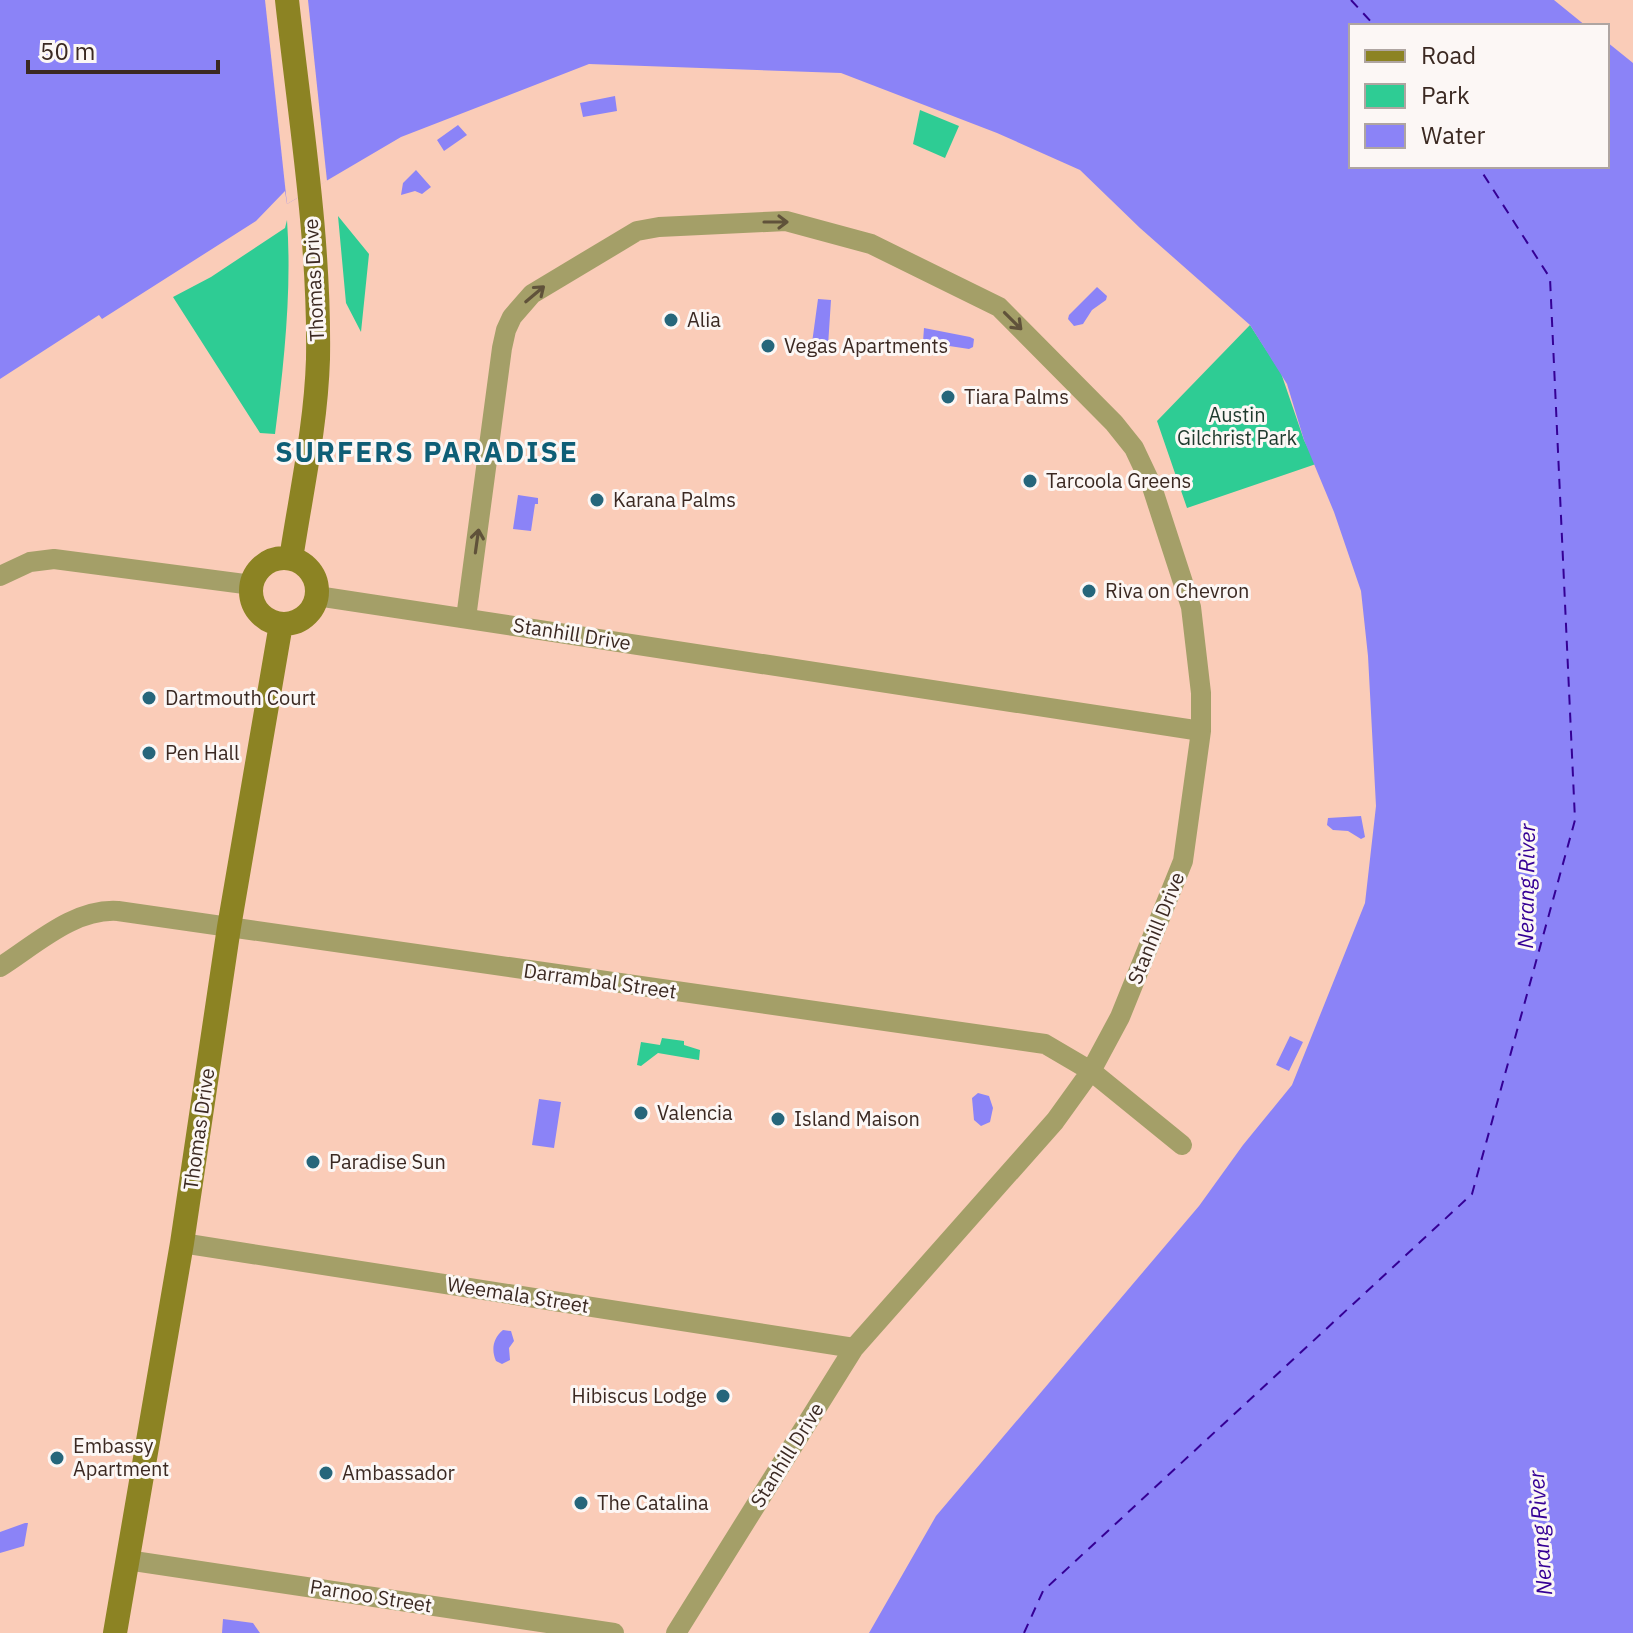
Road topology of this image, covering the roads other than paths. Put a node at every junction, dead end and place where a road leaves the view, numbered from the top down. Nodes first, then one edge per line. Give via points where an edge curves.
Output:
1 (287, 0) edge
2 (291, 559) junction
3 (0, 576) edge
4 (252, 585) junction
5 (317, 596) junction
6 (466, 618) junction
7 (281, 624) junction
8 (1201, 731) junction
9 (229, 927) junction
10 (0, 967) edge
11 (1091, 1071) junction
12 (1182, 1145) dead end
13 (182, 1243) junction
14 (854, 1348) junction
15 (127, 1560) junction
16 (115, 1633) edge
17 (614, 1633) edge
18 (676, 1633) edge

1 - 2 main road, Thomas Drive via 318,306 309,448
2 - 4 main road via 261,567
2 - 5 main road via 308,568
3 - 4 street via 47,559
4 - 7 main road via 251,596 261,615
5 - 6 street, Stanhill Drive
5 - 7 main road via 300,620
6 - 8 street, Stanhill Drive
6 -> 8 street via 502,348 512,317 532,294 637,231 786,221 871,244 999,307 1114,423 1134,448 1151,484 1191,607
7 - 9 main road, Thomas Drive
8 - 11 street, Stanhill Drive via 1183,861 1120,1017
9 - 10 street, Darrambal Street via 100,911 73,921
9 - 11 street, Darrambal Street via 1045,1044
9 - 13 main road, Thomas Drive
11 - 12 street, Darrambal Street
11 - 14 street, Stanhill Drive via 1055,1121
13 - 14 street, Weemala Street
13 - 15 main road, Thomas Drive
14 - 18 street, Stanhill Drive
15 - 16 main road, Thomas Drive
15 - 17 street, Parnoo Street

